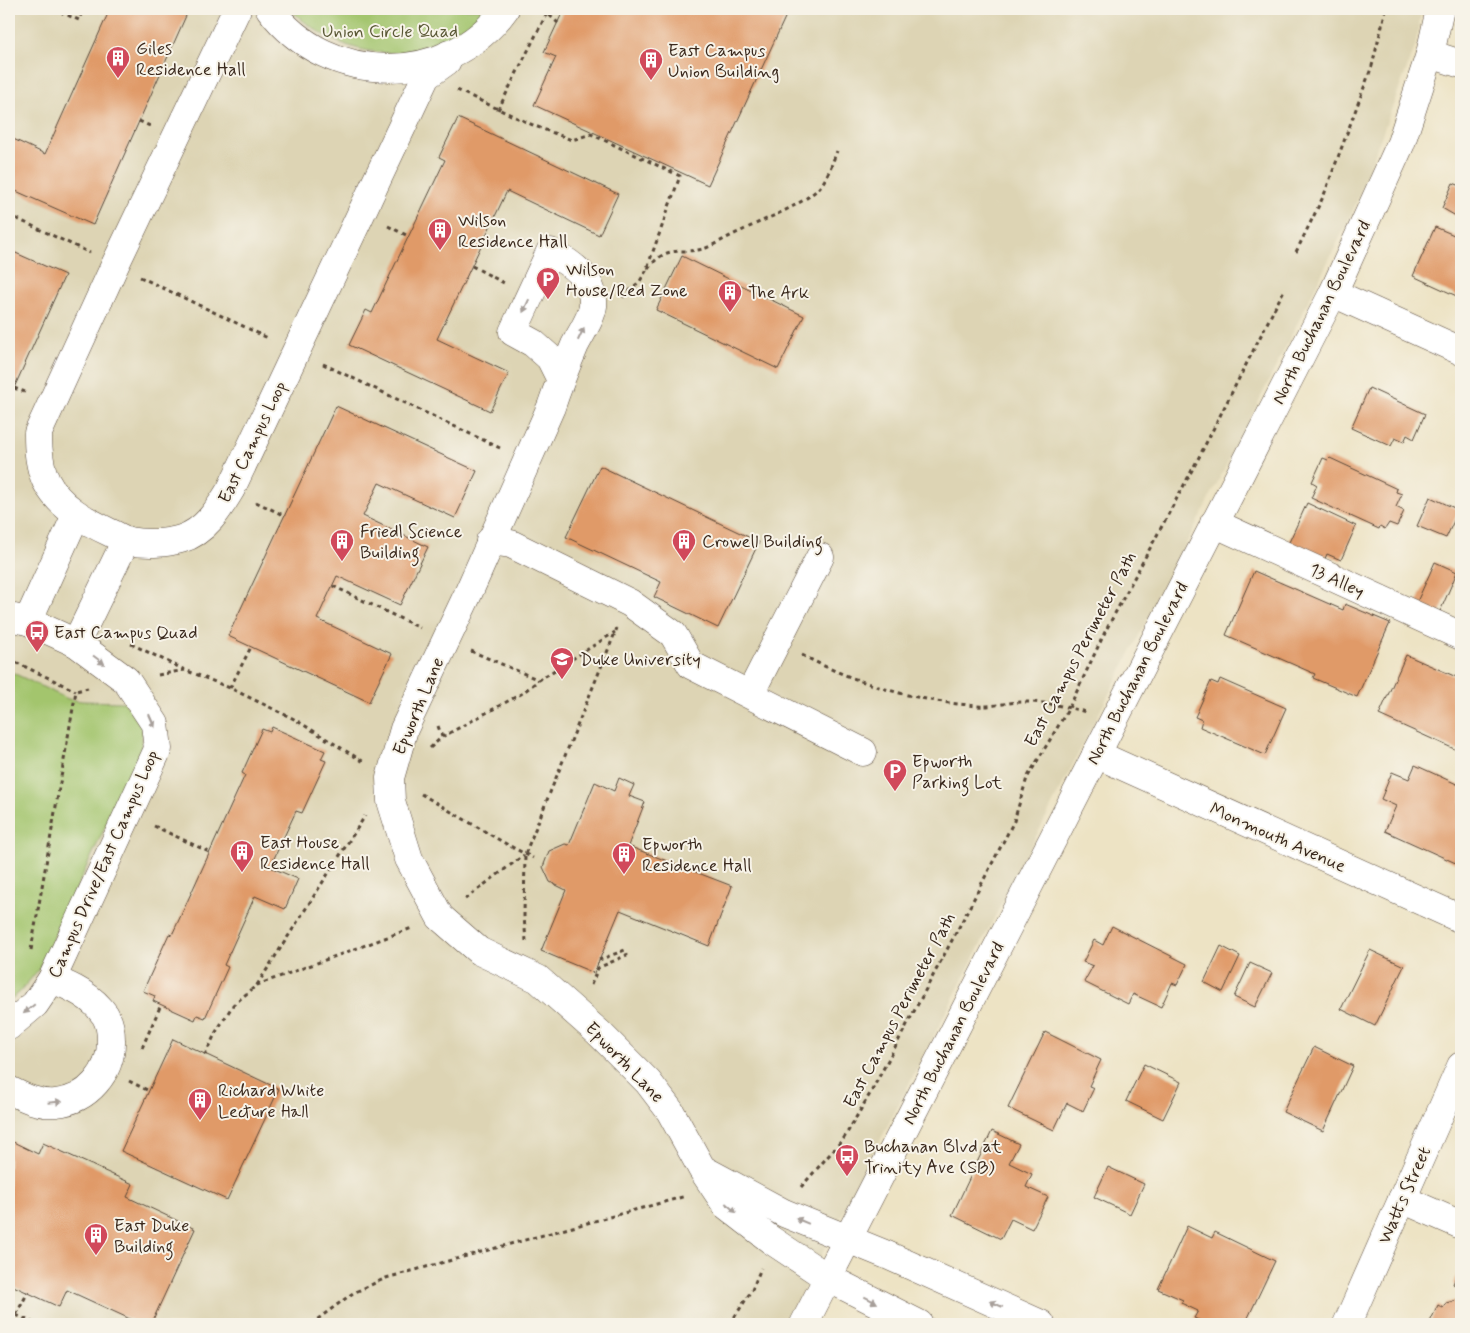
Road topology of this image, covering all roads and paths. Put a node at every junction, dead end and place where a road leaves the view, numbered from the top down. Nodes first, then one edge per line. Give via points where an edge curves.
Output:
1 (53, 9) edge
2 (70, 9) edge
3 (237, 9) edge
4 (270, 9) edge
5 (505, 9) edge
6 (1386, 9) edge
7 (1440, 9) edge
8 (558, 23) dead end
9 (449, 54) junction
10 (1430, 54) junction
11 (1461, 64) edge
12 (498, 110) dead end
13 (837, 151) dead end
14 (1296, 252) dead end
15 (472, 266) dead end
16 (646, 271) dead end
17 (1284, 290) dead end
18 (1333, 293) junction
19 (530, 295) junction
20 (1461, 351) edge
21 (560, 378) junction
22 (76, 515) junction
23 (1214, 523) junction
24 (126, 540) junction
25 (490, 542) junction
26 (820, 557) dead end
27 (630, 603) junction
28 (18, 619) edge
29 (615, 631) junction
30 (81, 633) junction
31 (1461, 636) edge
32 (777, 642) junction
33 (251, 647) dead end
34 (9, 659) edge
35 (126, 680) junction
36 (230, 688) junction
37 (76, 691) junction
38 (750, 694) junction
39 (1069, 708) junction
40 (1087, 712) dead end
41 (428, 749) dead end
42 (863, 752) dead end
43 (1096, 754) junction
44 (390, 778) junction
45 (419, 793) dead end
46 (147, 823) dead end
47 (209, 852) dead end
48 (525, 854) junction
49 (533, 858) dead end
50 (440, 917) junction
51 (1461, 919) edge
52 (526, 943) dead end
53 (31, 951) dead end
54 (599, 960) dead end
55 (52, 979) junction
56 (257, 985) junction
57 (589, 990) dead end
58 (160, 1007) dead end
59 (9, 1026) edge
60 (205, 1055) dead end
61 (138, 1056) dead end
62 (1461, 1066) edge
63 (131, 1072) dead end
64 (127, 1080) dead end
65 (9, 1090) edge
66 (702, 1169) junction
67 (796, 1192) dead end
68 (688, 1196) dead end
69 (1402, 1199) junction
70 (1461, 1225) edge
71 (847, 1240) junction
72 (762, 1264) dead end
73 (828, 1278) junction
74 (28, 1292) dead end
75 (9, 1312) edge
76 (16, 1315) junction
77 (36, 1324) edge
78 (311, 1324) edge
79 (730, 1324) edge
80 (804, 1324) edge
81 (919, 1324) edge
82 (1040, 1324) edge
83 (1346, 1324) edge

1 - 2 path via 79,20 81,14
3 - 22 street, East Campus Loop via 38,433 38,458 47,482
4 - 9 street via 295,35 314,48 333,58 364,66 406,67
5 - 9 street via 488,29
6 - 14 path via 1372,66 1324,195
7 - 10 street, North Buchanan Boulevard
8 - 12 path via 547,13
9 - 24 street, East Campus Loop via 447,61 426,76 217,513 204,527 182,539 154,543
10 - 11 street
10 - 18 street, North Buchanan Boulevard via 1401,143
13 - 16 path via 818,189 789,208 706,248 673,250 663,254
15 - 19 path
17 - 39 path, East Campus Perimeter Path via 1105,632
18 - 20 street
18 - 23 street, North Buchanan Boulevard
19 -> 21 street via 514,332 550,358
21 -> 19 street, Epworth Lane via 593,308 591,288 579,271 550,252
21 - 25 street, Epworth Lane via 551,407
22 - 24 street, East Campus Loop
22 - 28 street
23 - 31 street, 13 Alley
23 - 43 street, North Buchanan Boulevard
24 - 30 street
25 - 27 street via 511,544
25 - 44 street, Epworth Lane via 404,729
26 - 32 street
27 - 29 path
27 - 38 street via 673,634 690,666
28 - 30 street, Campus Drive/East Campus Loop
29 - 41 path via 521,694
29 - 48 path
30 -> 35 street, Campus Drive/East Campus Loop
30 - 36 path
32 - 38 street
32 - 39 path via 821,665 898,692 941,702 984,706 1022,702
33 - 36 path
34 - 37 path
35 - 37 path
35 -> 55 street, Campus Drive/East Campus Loop via 155,724 158,749
36 - 44 path via 294,719
37 - 53 path
38 - 42 street
39 - 40 path
39 - 67 path, East Campus Perimeter Path via 1027,778 1014,820 871,1092 844,1138
43 - 51 street, Monmouth Avenue
43 - 71 street, North Buchanan Boulevard
44 - 50 street, Epworth Lane via 391,800 409,859
44 - 56 path
45 - 48 path
46 - 47 path
48 - 49 path
48 - 50 path
48 - 52 path
50 - 56 path
50 - 66 street, Epworth Lane via 479,951 538,979 599,1033 648,1082 670,1111
54 - 57 path via 625,950 627,955 598,968
55 -> 59 street, Campus Drive/East Campus Loop via 35,1004
65 -> 55 street via 29,1100 56,1103 90,1088 104,1074 110,1055 110,1024 90,999
56 - 60 path via 233,1005
58 - 61 path
62 - 69 street, Watts Street
63 - 64 path
71 -> 66 street via 784,1213
66 -> 73 street, Epworth Lane via 726,1205
68 - 78 path via 386,1278 353,1292
69 - 70 street
69 - 83 street, Watts Street
71 - 73 street, North Buchanan Boulevard
82 -> 71 street
72 - 79 path via 752,1290
73 - 80 street, North Buchanan Boulevard
73 -> 81 street, Epworth Lane
74 - 76 path
75 - 76 path
76 - 77 path

